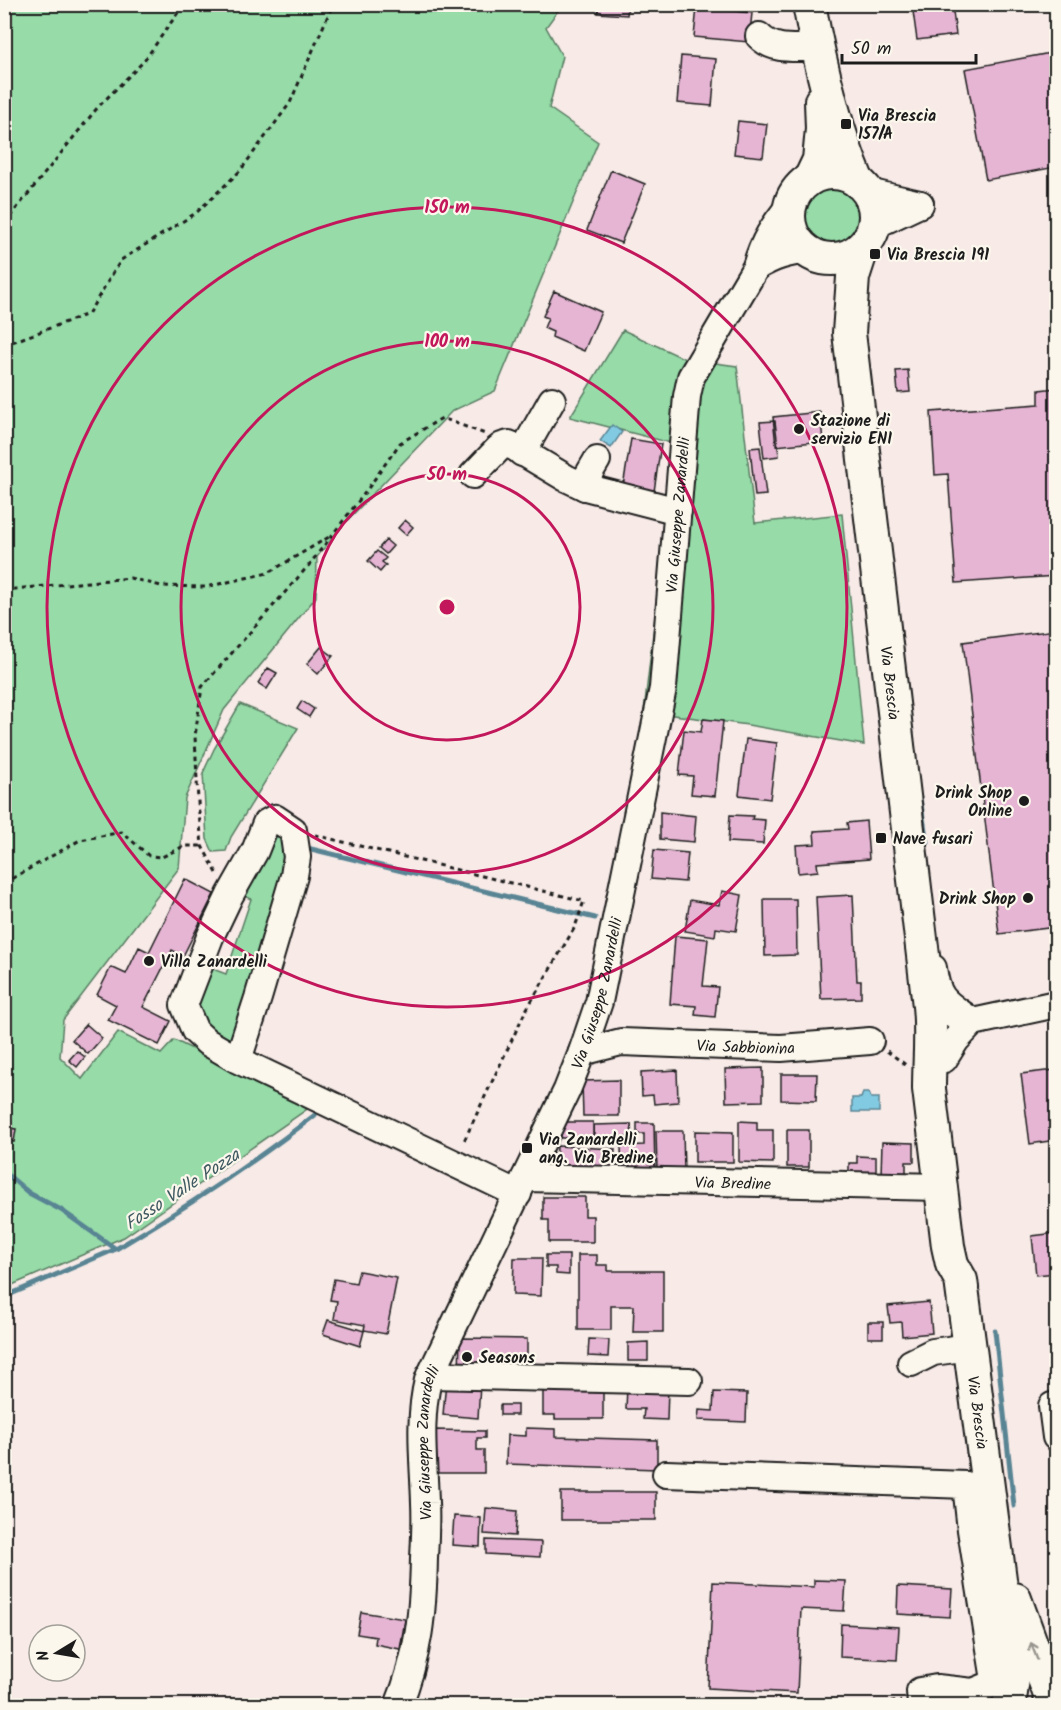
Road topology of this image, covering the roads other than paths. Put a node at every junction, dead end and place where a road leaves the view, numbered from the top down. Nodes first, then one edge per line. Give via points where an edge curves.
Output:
1 (809, 4) edge
2 (759, 36) dead end
3 (817, 52) junction
4 (810, 179) junction
5 (863, 187) junction
6 (791, 204) junction
7 (868, 236) junction
8 (810, 253) junction
9 (756, 267) junction
10 (849, 333) junction
11 (552, 400) dead end
12 (516, 449) junction
13 (597, 460) dead end
14 (473, 475) dead end
15 (585, 487) junction
16 (678, 511) junction
17 (908, 817) junction
18 (1056, 1004) edge
19 (593, 1020) junction
20 (973, 1022) junction
21 (935, 1033) junction
22 (870, 1041) road end
23 (621, 1042) junction
24 (582, 1052) junction
25 (238, 1060) junction
26 (522, 1186) junction
27 (941, 1187) junction
28 (961, 1280) junction
29 (969, 1342) junction
30 (913, 1353) dead end
31 (430, 1375) junction
32 (689, 1381) dead end
33 (1056, 1406) edge
34 (1056, 1437) edge
35 (666, 1474) dead end
36 (994, 1545) junction
37 (920, 1702) edge
38 (398, 1706) edge
39 (1010, 1706) edge
40 (1054, 1706) edge

1 - 3 main road, Via Brescia
2 - 3 street via 768,45
3 - 4 main road, Via Brescia via 822,129 819,160
3 - 5 main road, Via Brescia via 849,162
4 - 5 main road via 826,173 843,174
4 - 6 main road, Via Brescia via 798,189
5 - 7 main road, Via Brescia via 874,209
5 - 7 street via 920,204
6 - 8 main road, Via Brescia via 789,221 795,238
6 - 9 street, Via Giuseppe Zanardelli via 761,247
7 - 8 main road via 852,254 839,258
7 - 10 main road, Via Brescia via 853,277
8 - 9 street via 790,252
8 - 10 main road, Via Brescia via 831,285
9 - 16 street, Via Giuseppe Zanardelli via 691,377
10 - 17 main road, Via Brescia
11 - 12 street
12 - 14 street via 498,449
12 - 15 street
13 - 15 street
15 - 16 street
16 - 19 street, Via Giuseppe Zanardelli via 663,688 610,955
17 - 20 street via 919,855 936,987 940,997
17 - 21 main road, Via Brescia
18 - 20 street
19 - 23 street
19 - 24 street, Via Giuseppe Zanardelli
20 - 21 street via 956,1040
20 - 21 street via 941,1013
21 - 27 main road, Via Brescia via 929,1089
21 - 28 main road, Via Brescia via 968,1246
22 - 23 street, Via Sabbionina via 781,1048
23 - 24 street, Via Sabbionina
24 - 26 street, Via Giuseppe Zanardelli via 549,1114
25 - 25 street via 297,857 293,830 275,818 266,823 230,895 183,1005 195,1031
25 - 26 street via 453,1165
26 - 27 street, Via Bredine
26 - 31 street, Via Giuseppe Zanardelli via 475,1271
27 - 28 main road, Via Brescia via 948,1246
28 - 29 main road, Via Brescia
29 - 30 street
29 - 36 main road, Via Brescia
31 - 32 street
31 - 38 street, Via Giuseppe Zanardelli via 422,1421 422,1619 409,1679
33 - 34 street via 1052,1406
35 - 37 street via 965,1475 993,1684 974,1692 920,1691
36 - 39 main road, Via Brescia via 1013,1679
40 -> 36 main road, Via Brescia

